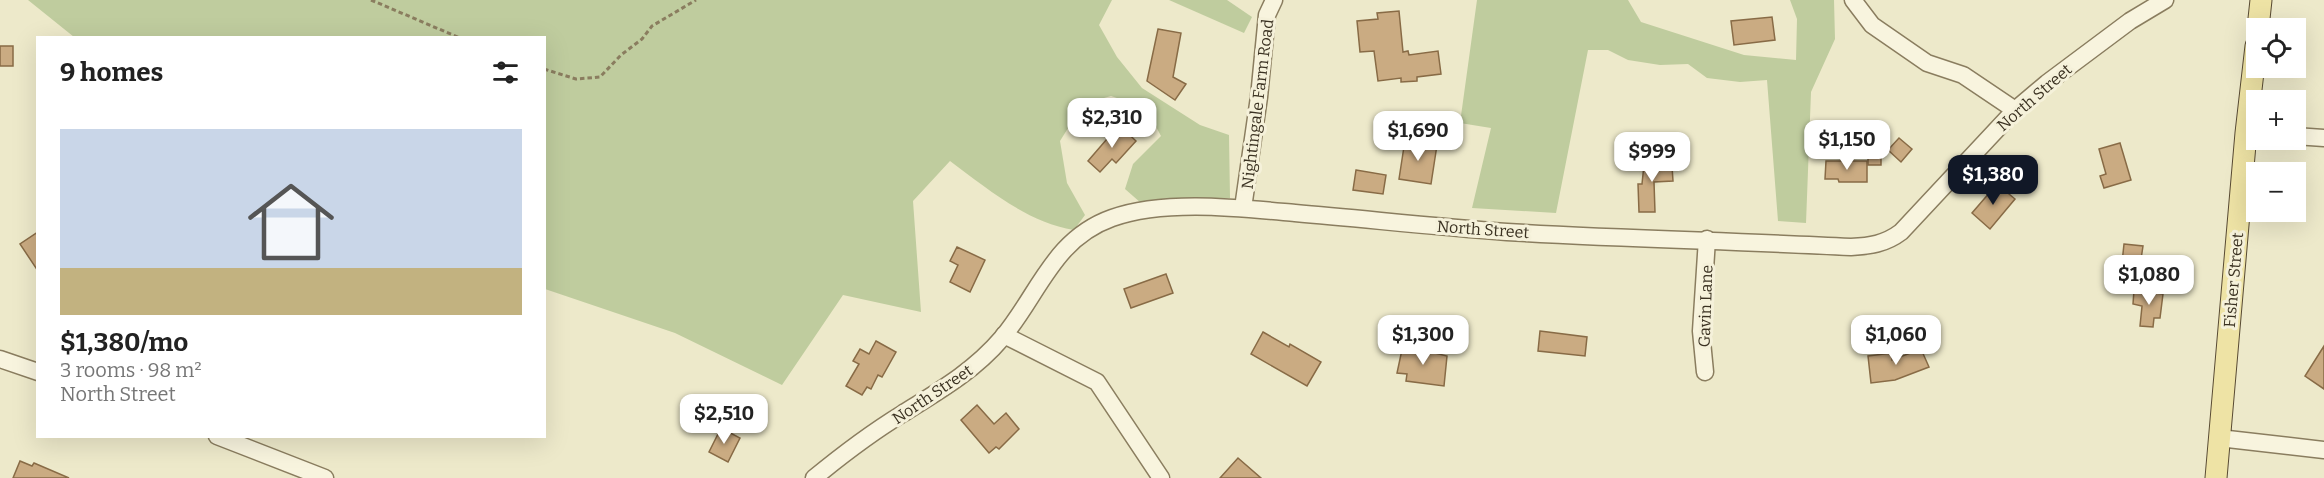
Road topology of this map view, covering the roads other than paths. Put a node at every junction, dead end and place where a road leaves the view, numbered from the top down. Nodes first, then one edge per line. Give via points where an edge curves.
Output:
1 (1274, 0) edge
2 (1853, 0) edge
3 (2165, 0) edge
4 (2261, 0) edge
5 (2259, 18) edge
6 (2014, 110) junction
7 (2306, 137) edge
8 (2324, 138) edge
9 (2249, 150) edge
10 (1243, 208) junction
11 (1707, 239) junction
12 (1004, 335) junction
13 (0, 359) edge
14 (36, 371) edge
15 (1705, 372) dead end
16 (222, 438) edge
17 (2220, 438) junction
18 (2324, 450) edge
19 (325, 478) edge
20 (814, 478) edge
21 (1161, 478) edge
22 (2216, 478) edge

1 - 10 street, Nightingale Farm Road via 1267,15
2 - 6 street via 1872,24 1927,63 1963,75
3 - 6 street, North Street via 2130,21
4 - 5 main road
6 - 11 street, North Street via 1891,239 1874,246 1851,247
7 - 8 street
9 - 17 main road, Fisher Street
10 - 11 street, North Street via 1508,232
10 - 12 street, North Street via 1148,210 1112,218 1073,239 1058,255
11 - 15 street, Gavin Lane via 1701,331
12 - 20 street, North Street via 984,358 953,383 844,453
12 - 21 street via 1097,382
13 - 14 street
16 - 19 street
17 - 18 street
17 - 22 main road, Fisher Street

